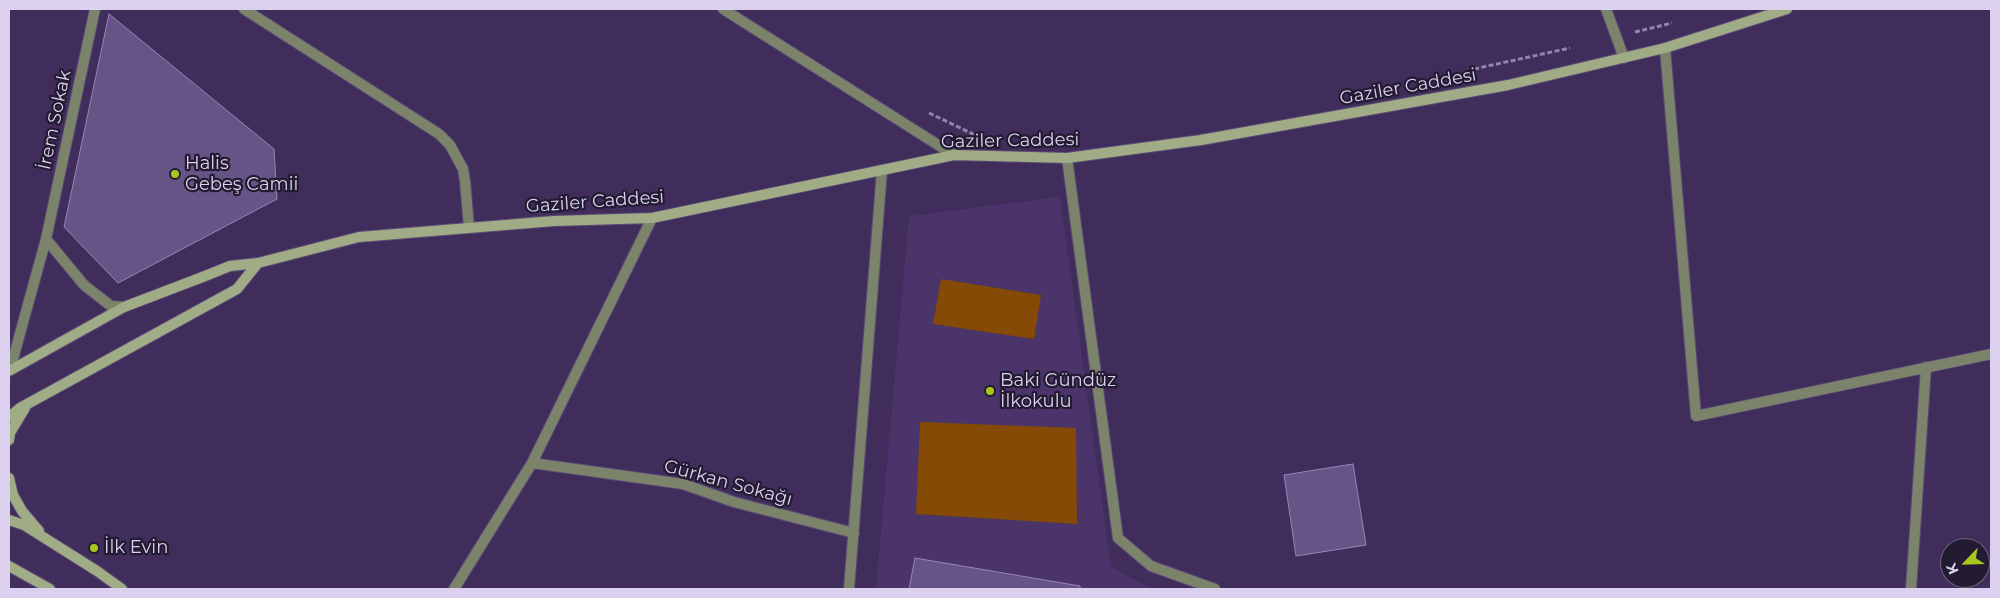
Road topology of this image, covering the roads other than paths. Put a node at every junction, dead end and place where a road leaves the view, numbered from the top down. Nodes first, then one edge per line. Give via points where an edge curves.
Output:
1 (96, 9) edge
2 (244, 9) edge
3 (723, 9) edge
4 (1606, 9) edge
5 (1787, 9) edge
6 (1665, 48) junction
7 (1624, 58) junction
8 (954, 155) junction
9 (1067, 158) junction
10 (882, 170) junction
11 (652, 218) junction
12 (469, 227) junction
13 (46, 238) junction
14 (258, 263) junction
15 (124, 307) junction
16 (1991, 354) edge
17 (1926, 367) junction
18 (9, 370) edge
19 (28, 403) junction
20 (9, 418) edge
21 (9, 440) edge
22 (532, 463) junction
23 (9, 478) edge
24 (9, 520) edge
25 (854, 532) junction
26 (46, 539) junction
27 (9, 566) edge
28 (50, 589) edge
29 (122, 589) edge
30 (454, 589) edge
31 (849, 589) edge
32 (1215, 589) edge
33 (1911, 589) edge

1 - 13 street, İrem Sokak
2 - 12 street via 439,134 450,145 466,181
3 - 8 street
4 - 7 street
5 - 6 main road, Gaziler Caddesi
6 - 7 main road, Gaziler Caddesi
6 - 17 street via 1696,416
7 - 9 main road, Gaziler Caddesi via 1499,87 1201,140
8 - 9 main road, Gaziler Caddesi
8 - 10 main road, Gaziler Caddesi
9 - 32 street via 1118,538 1151,566
10 - 11 main road, Gaziler Caddesi
10 - 25 street
11 - 12 main road, Gaziler Caddesi
11 - 22 street
12 - 14 main road, Gaziler Caddesi via 359,237
13 - 15 street via 84,285 111,306
13 - 18 street, İrem Sokak
14 - 15 main road, Gaziler Caddesi via 230,266
14 - 19 main road via 237,289
15 - 18 main road, Gaziler Caddesi
16 - 17 street
17 - 33 street
19 - 20 main road
19 - 21 main road
22 - 25 street, Gürkan Sokağı via 683,484 734,502
22 - 30 street
23 - 26 main road via 13,495 22,511
24 - 26 main road
25 - 31 street
26 - 29 main road
27 - 28 main road

